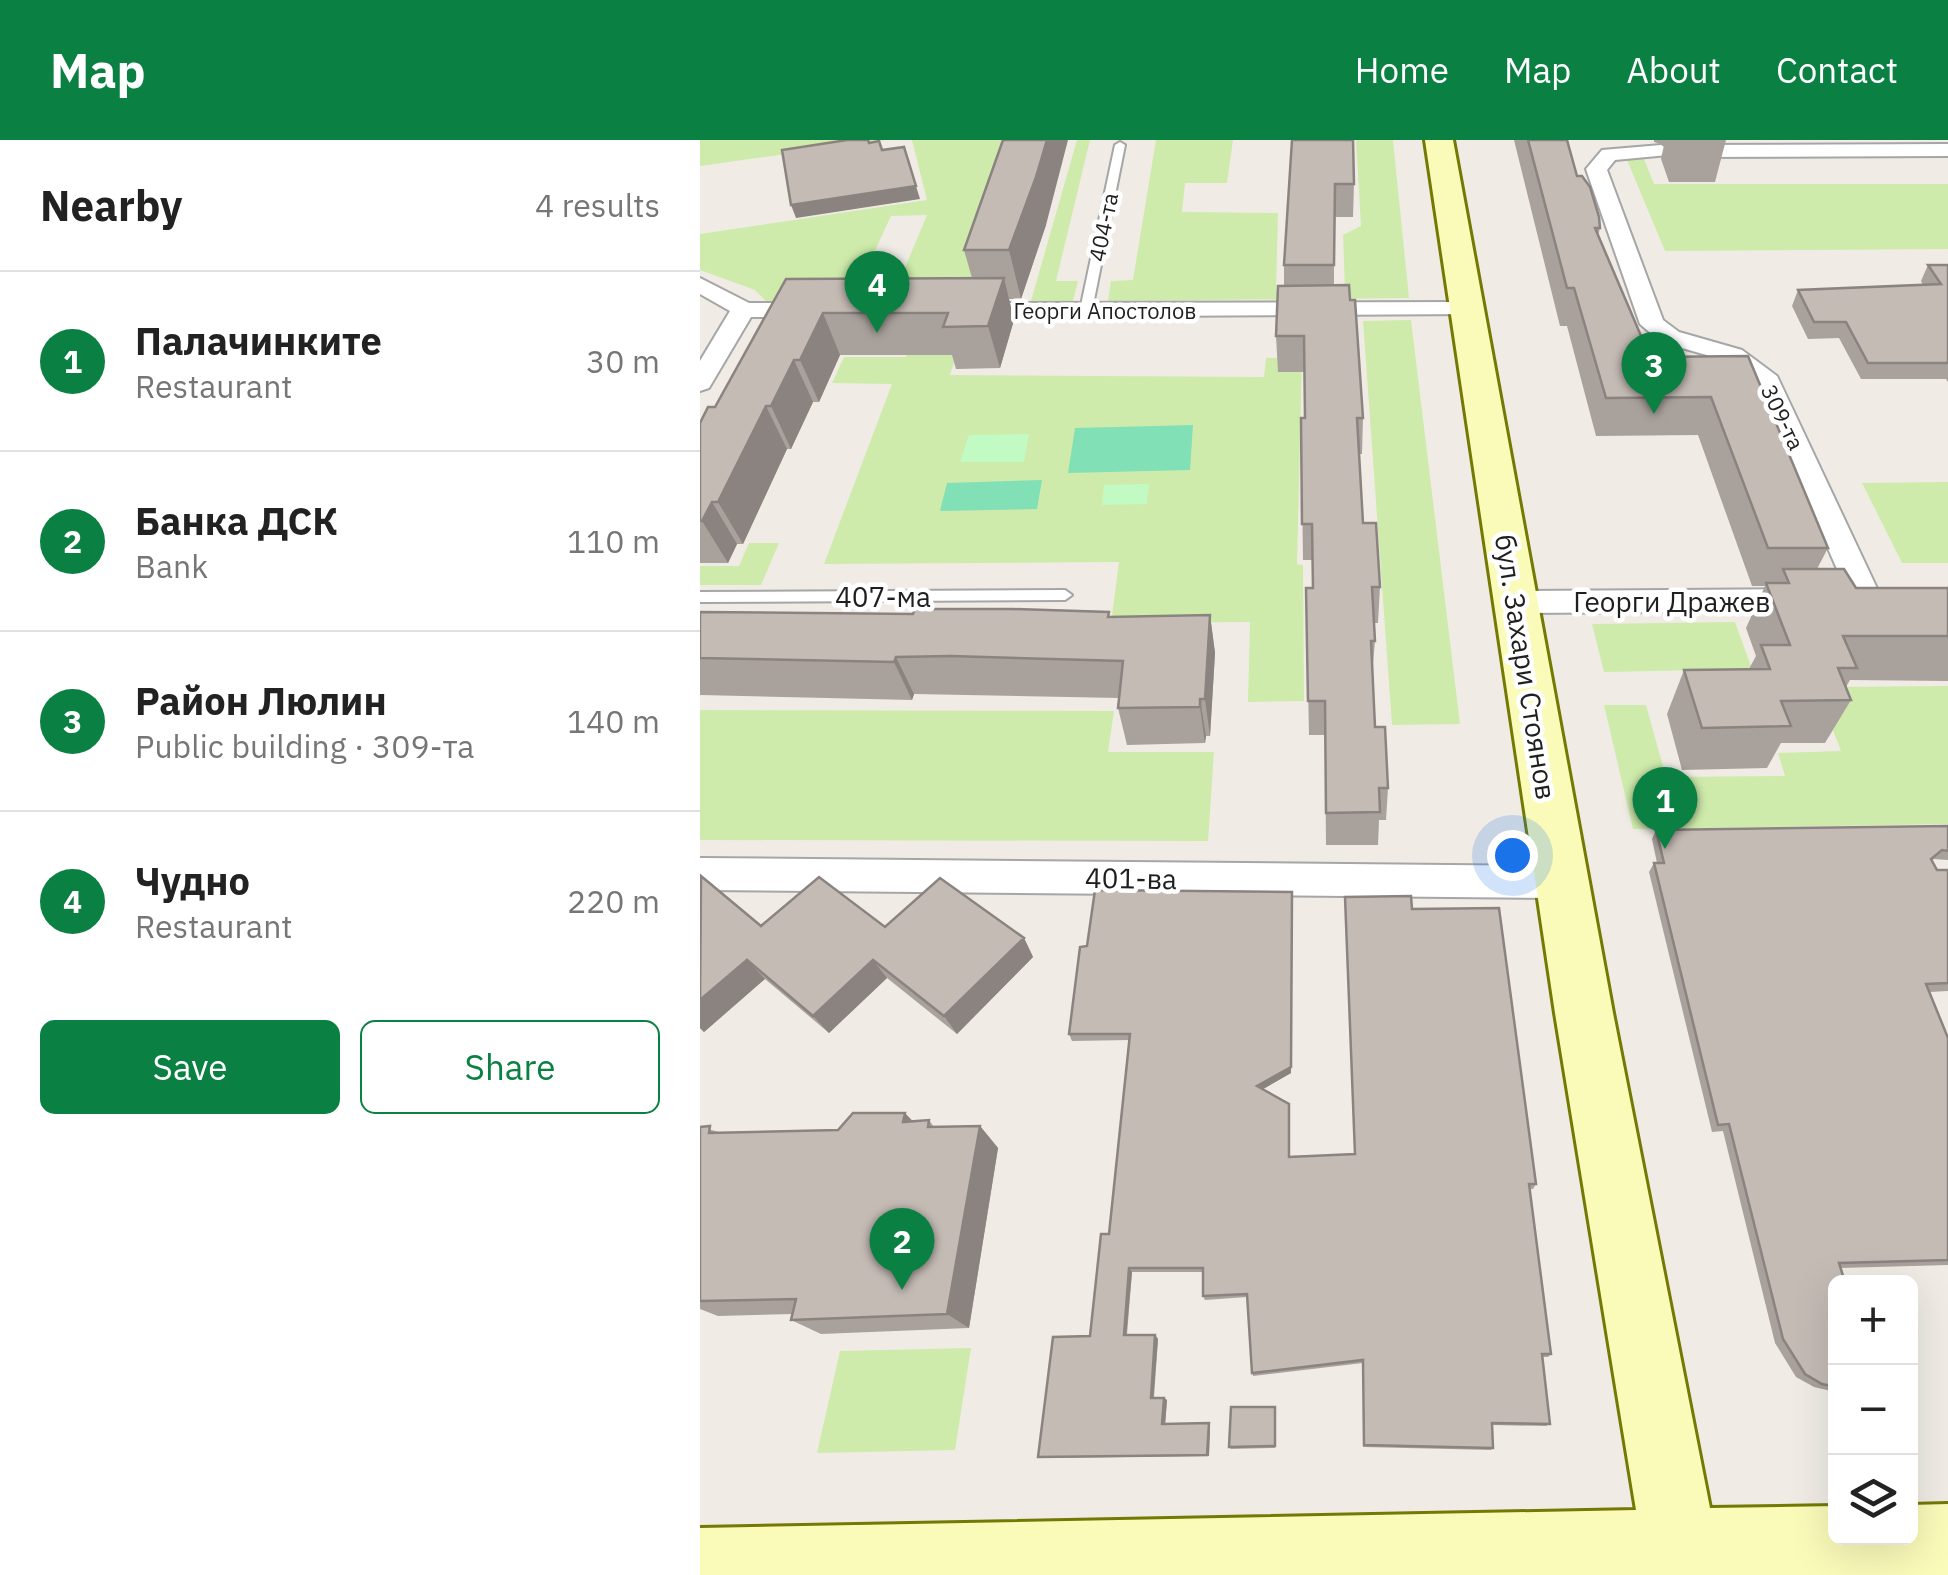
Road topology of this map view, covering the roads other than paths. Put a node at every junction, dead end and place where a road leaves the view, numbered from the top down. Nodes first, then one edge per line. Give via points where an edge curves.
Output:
1 (1439, 140) edge
2 (1120, 145) dead end
3 (1732, 145) edge
4 (1948, 150) edge
5 (1661, 151) dead end
6 (1686, 151) dead end
7 (700, 285) edge
8 (743, 310) junction
9 (855, 310) edge
10 (932, 310) edge
11 (1086, 310) junction
12 (1466, 310) junction
13 (700, 383) edge
14 (1065, 595) dead end
15 (700, 598) edge
16 (1866, 599) junction
17 (1898, 599) edge
18 (1515, 602) junction
19 (700, 874) edge
20 (1561, 882) junction
21 (1948, 1542) edge
22 (1683, 1561) edge
23 (700, 1566) edge

1 - 12 street, бул. Захари Стоянов
2 - 11 lane, 404-та
3 - 4 street
3 - 6 street
5 - 16 street, 309-та via 1601,158 1596,168 1652,324 1670,337 1734,355 1768,381
7 - 8 street
8 - 9 street
8 - 13 street
10 - 11 street, Георги Апостолов
11 - 12 street, Георги Апостолов
12 - 18 street, бул. Захари Стоянов
14 - 15 lane, 407-ма
16 - 17 street, Георги Дражев
16 - 18 street, Георги Дражев
18 - 20 street, бул. Захари Стоянов
19 - 20 street, 401-ва
20 - 22 street, бул. Захари Стоянов
21 - 22 street
22 - 23 street

